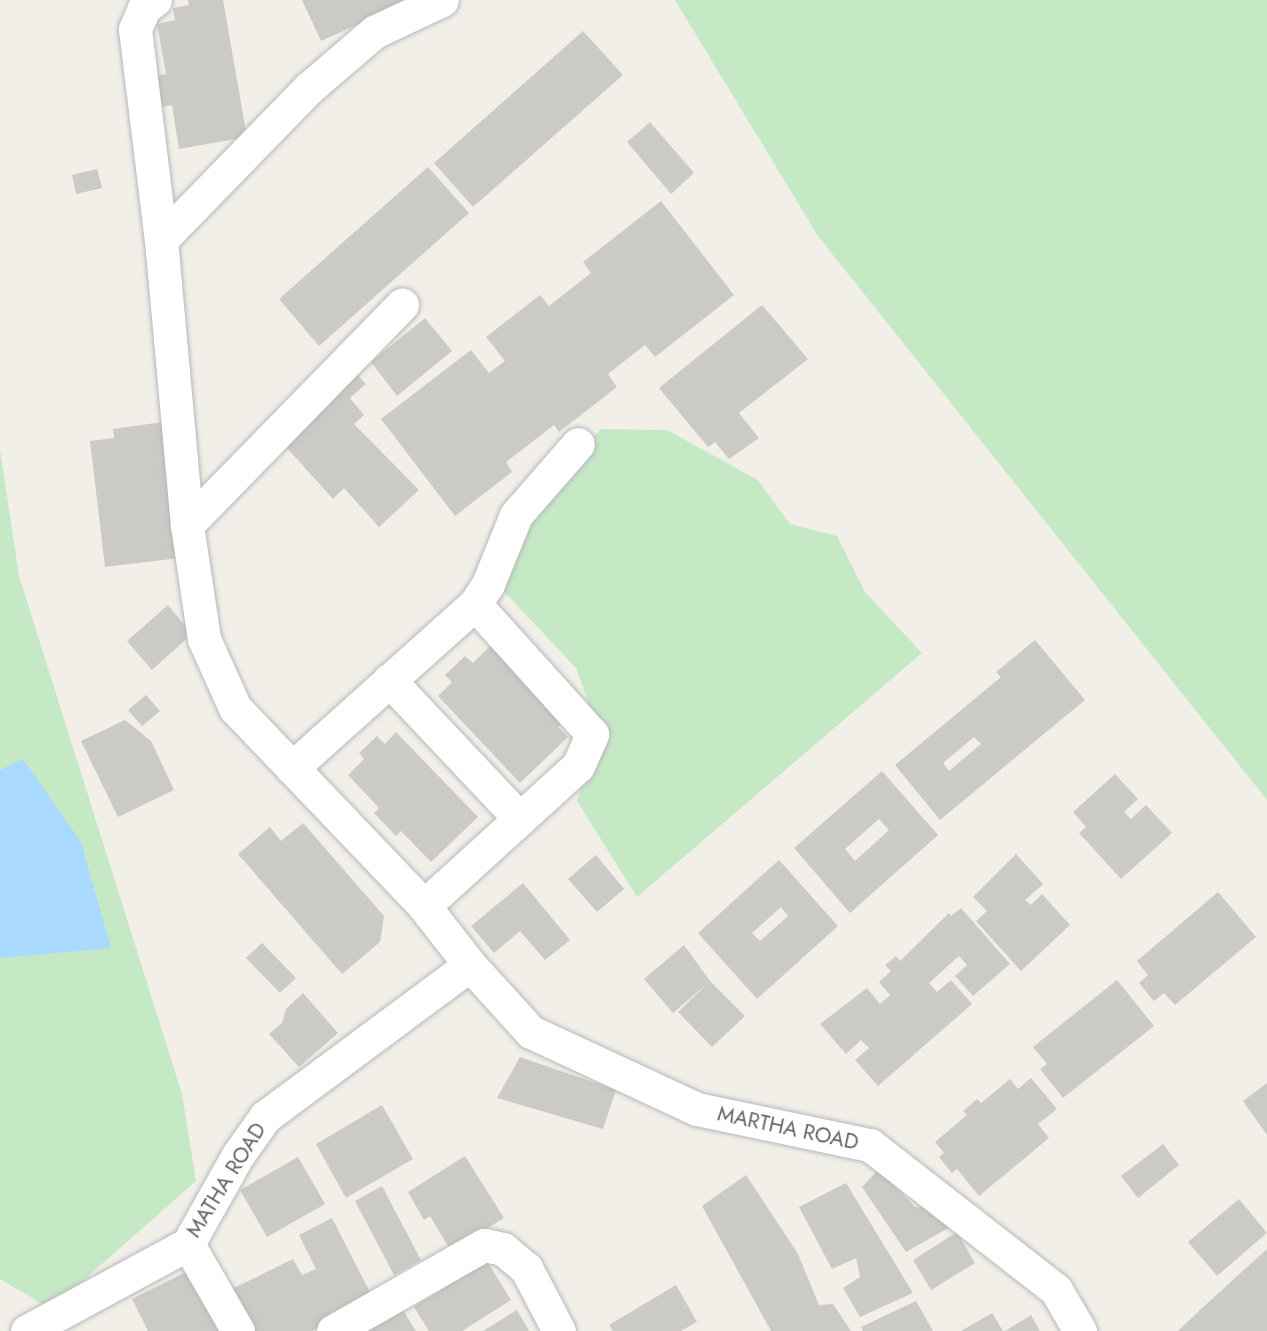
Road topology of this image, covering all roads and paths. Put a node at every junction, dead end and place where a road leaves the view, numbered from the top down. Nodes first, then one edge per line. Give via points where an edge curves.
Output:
1 (155, 0) edge
2 (442, 0) edge
3 (161, 240) junction
4 (402, 305) dead end
5 (578, 444) dead end
6 (187, 525) junction
7 (475, 604) junction
8 (390, 680) junction
9 (292, 768) junction
10 (520, 819) junction
11 (424, 906) junction
12 (470, 965) junction
13 (188, 1244) junction
14 (27, 1331) edge
15 (238, 1331) edge
16 (333, 1331) edge
17 (559, 1331) edge
18 (1080, 1331) edge

1 - 3 street, MARTHA ROAD via 144,8 135,29
2 - 3 street via 374,32 309,88
3 - 6 street, MARTHA ROAD
4 - 6 street
5 - 7 street via 516,514 488,584
6 - 9 street, MARTHA ROAD via 204,639 235,708
7 - 8 street
7 - 10 street via 592,734 578,766
8 - 9 street
8 - 10 street
9 - 11 street, MARTHA ROAD
10 - 11 street
11 - 12 street, MARTHA ROAD
12 - 13 street, MATHA ROAD via 265,1117 238,1155
12 - 18 street, MARTHA ROAD via 531,1032 697,1109 870,1145 1056,1290
13 - 14 street, MATHA ROAD
13 - 15 street
16 - 17 street via 484,1245 503,1249 526,1268

